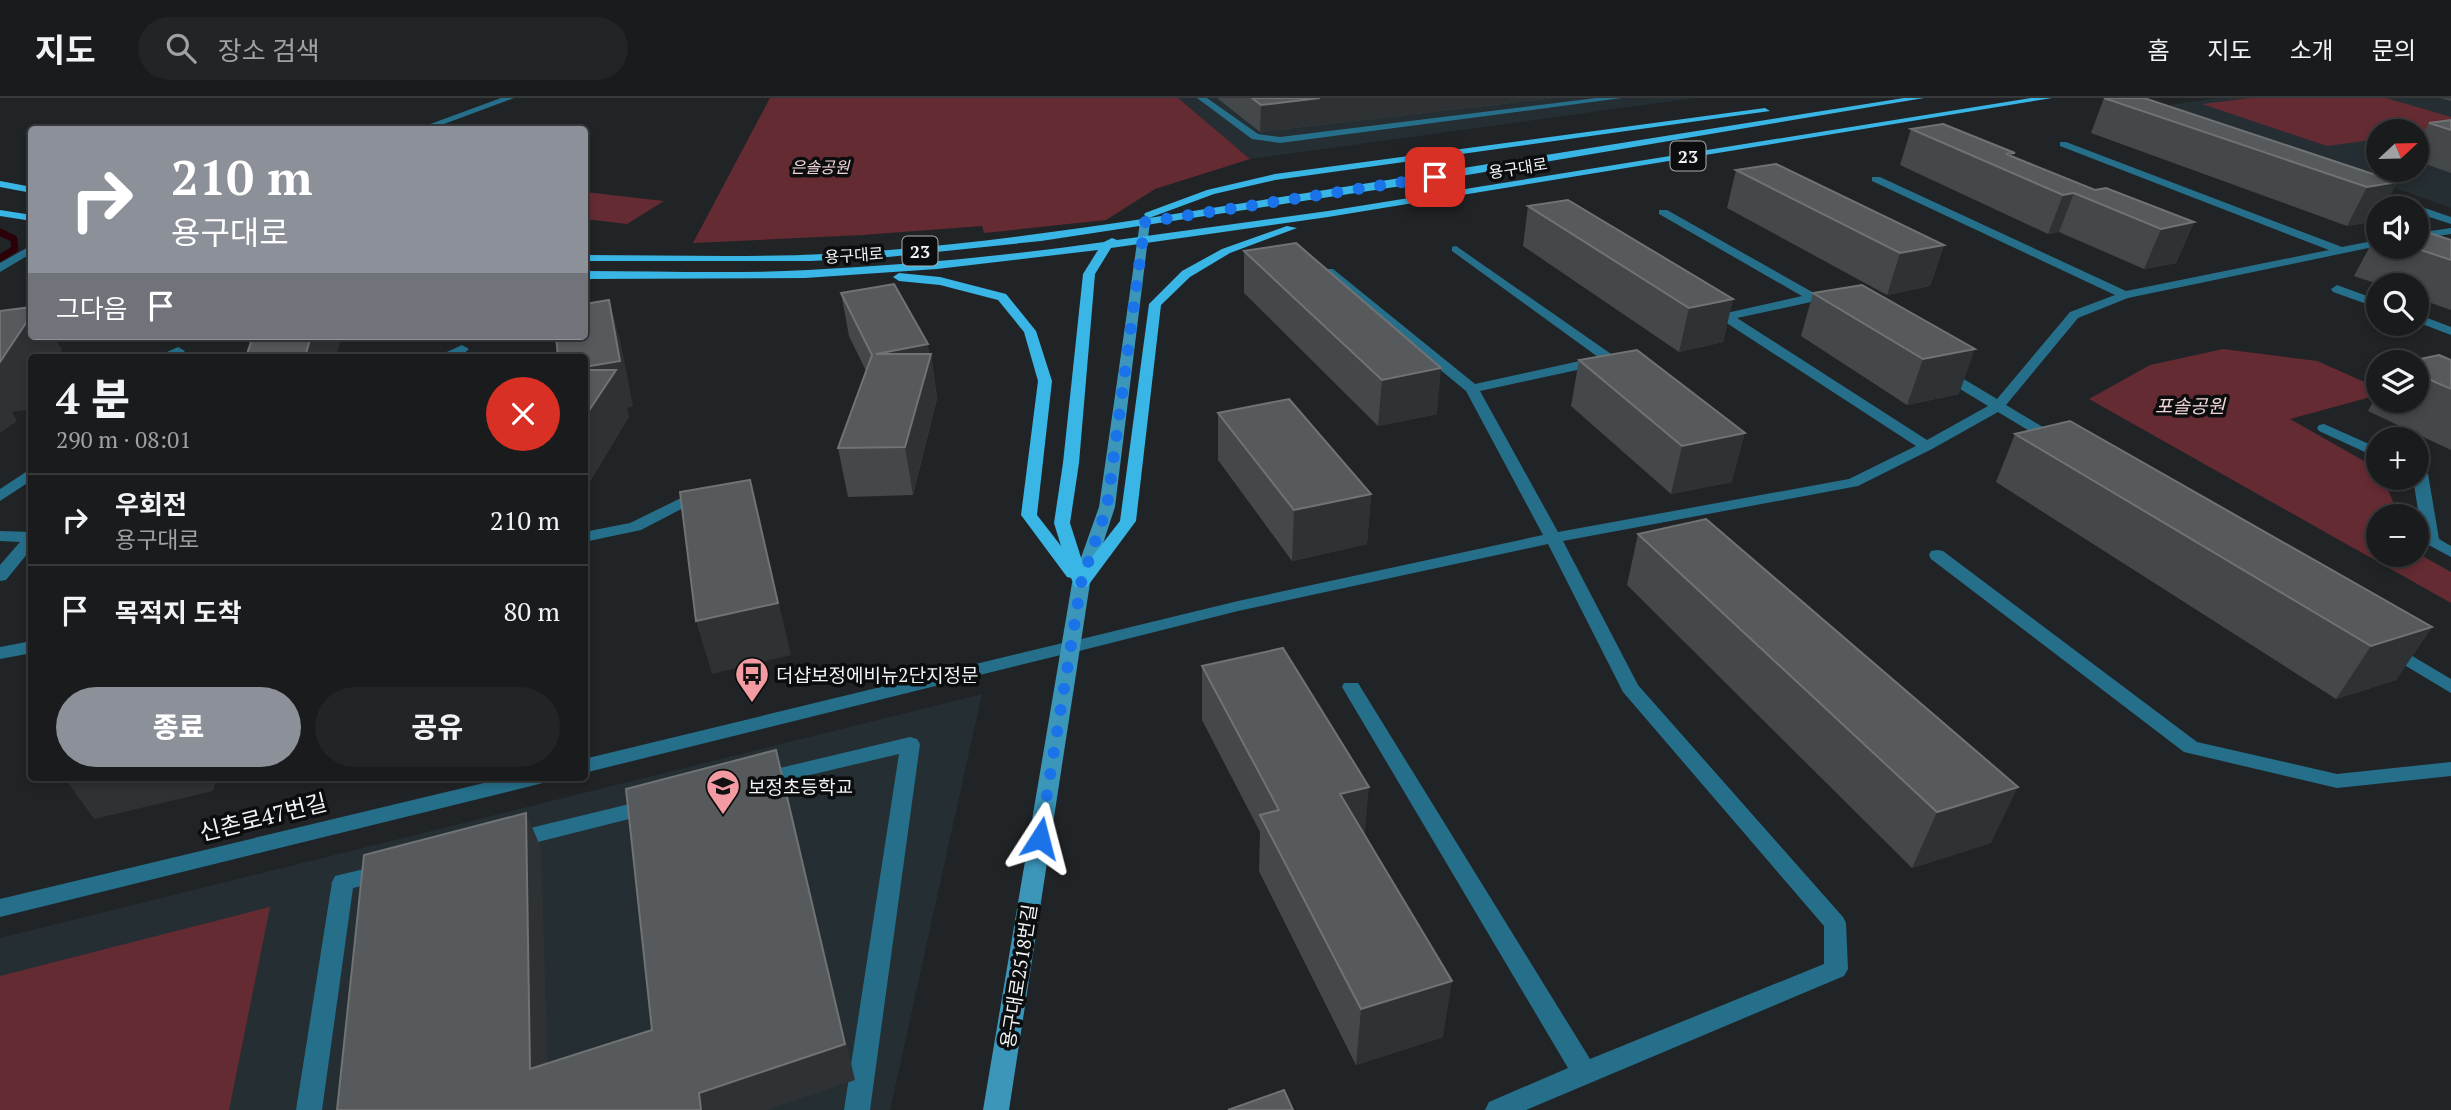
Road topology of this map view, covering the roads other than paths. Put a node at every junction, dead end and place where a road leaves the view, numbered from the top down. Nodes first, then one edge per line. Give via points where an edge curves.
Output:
1 (510, 98) edge
2 (1201, 98) edge
3 (1618, 98) edge
4 (1877, 98) edge
5 (1920, 98) edge
6 (2048, 98) edge
7 (1799, 107) dead end
8 (1772, 110) dead end
9 (430, 126) edge
10 (2063, 144) dead end
11 (1876, 179) dead end
12 (1408, 182) junction
13 (0, 184) edge
14 (28, 189) edge
15 (2361, 190) edge
16 (2378, 196) edge
17 (1662, 212) dead end
18 (0, 213) edge
19 (1328, 214) junction
20 (2429, 214) edge
21 (28, 217) edge
22 (1145, 222) junction
23 (2451, 222) edge
24 (1261, 224) junction
25 (2451, 231) edge
26 (2429, 234) edge
27 (1141, 241) junction
28 (981, 245) junction
29 (2366, 245) edge
30 (1456, 249) dead end
31 (2338, 249) junction
32 (28, 250) edge
33 (588, 258) edge
34 (0, 268) edge
35 (853, 272) junction
36 (1329, 272) edge
37 (805, 274) junction
38 (588, 275) edge
39 (2337, 289) dead end
40 (2125, 295) junction
41 (1812, 298) junction
42 (2366, 300) edge
43 (1849, 319) edge
44 (2429, 323) edge
45 (2451, 331) edge
46 (462, 349) dead end
47 (178, 351) dead end
48 (170, 354) edge
49 (450, 354) edge
50 (1930, 365) edge
51 (1472, 388) junction
52 (1999, 405) junction
53 (2324, 428) dead end
54 (1927, 446) junction
55 (2066, 447) edge
56 (2366, 448) edge
57 (28, 475) edge
58 (2423, 490) edge
59 (0, 496) edge
60 (683, 502) edge
61 (0, 536) edge
62 (588, 536) edge
63 (28, 537) edge
64 (1553, 538) junction
65 (28, 542) edge
66 (2451, 552) edge
67 (1937, 555) dead end
68 (0, 576) edge
69 (1081, 583) junction
70 (2380, 642) edge
71 (1071, 647) junction
72 (28, 648) edge
73 (0, 653) edge
74 (1351, 687) dead end
75 (2451, 687) edge
76 (588, 765) edge
77 (2451, 769) edge
78 (523, 781) edge
79 (734, 786) edge
80 (667, 803) edge
81 (491, 846) edge
82 (410, 866) edge
83 (0, 908) edge
84 (1585, 1073) junction
85 (309, 1110) edge
86 (857, 1110) edge
87 (996, 1110) edge
88 (1498, 1110) edge

1 - 9 street
2 - 3 street via 1255,136 1280,140
4 - 7 main road
5 - 12 main road, 용구대로 / 23
6 - 19 main road, 용구대로 / 23
8 - 69 main road via 1240,184 1179,201 1139,220 1105,247 1089,274 1062,523
10 - 31 street
11 - 40 street
12 - 22 main road, 용구대로 / 23
12 - 24 main road via 1378,198 1251,220
13 - 14 main road
15 - 16 street
17 - 41 street
18 - 21 main road
19 - 24 main road, 용구대로 / 23
19 - 69 main road via 1226,251 1186,274 1155,304 1128,521
20 - 23 street
22 - 27 street, 용구대로2518번길
22 - 28 main road, 용구대로 / 23
24 - 27 main road, 용구대로 / 23
25 - 26 street
27 - 35 main road, 용구대로 / 23
27 - 69 street, 용구대로2518번길 via 1107,507
28 - 33 main road, 용구대로 / 23 via 863,255
28 - 37 main road via 999,250 988,255
29 - 31 street
30 - 51 street via 1608,359
31 - 40 street
32 - 34 street
35 - 37 main road, 용구대로 / 23
35 - 69 main road via 940,281 1002,297 1030,331 1045,381 1029,515
36 - 51 street
37 - 38 main road, 용구대로 / 23
39 - 42 street
40 - 52 street via 2074,315
41 - 43 street
41 - 54 street via 1726,317
44 - 45 street
46 - 49 street
47 - 48 street
50 - 52 street
51 - 64 street
52 - 54 street
52 - 55 street
53 - 56 street
54 - 64 street via 1853,483
57 - 59 street
58 - 66 street via 2431,542
60 - 62 street via 635,527
61 - 63 street
64 - 71 street
64 - 84 street via 1630,688 1835,923 1836,969
65 - 68 street
67 - 77 street via 2191,747 2337,781
69 - 71 street, 용구대로2518번길
70 - 75 street
71 - 76 street
71 - 87 street, 용구대로2518번길
72 - 73 street
74 - 84 street
78 - 83 street, 신촌로47번길
79 - 86 street via 909,744
80 - 81 street
82 - 85 street via 343,882
84 - 88 street

